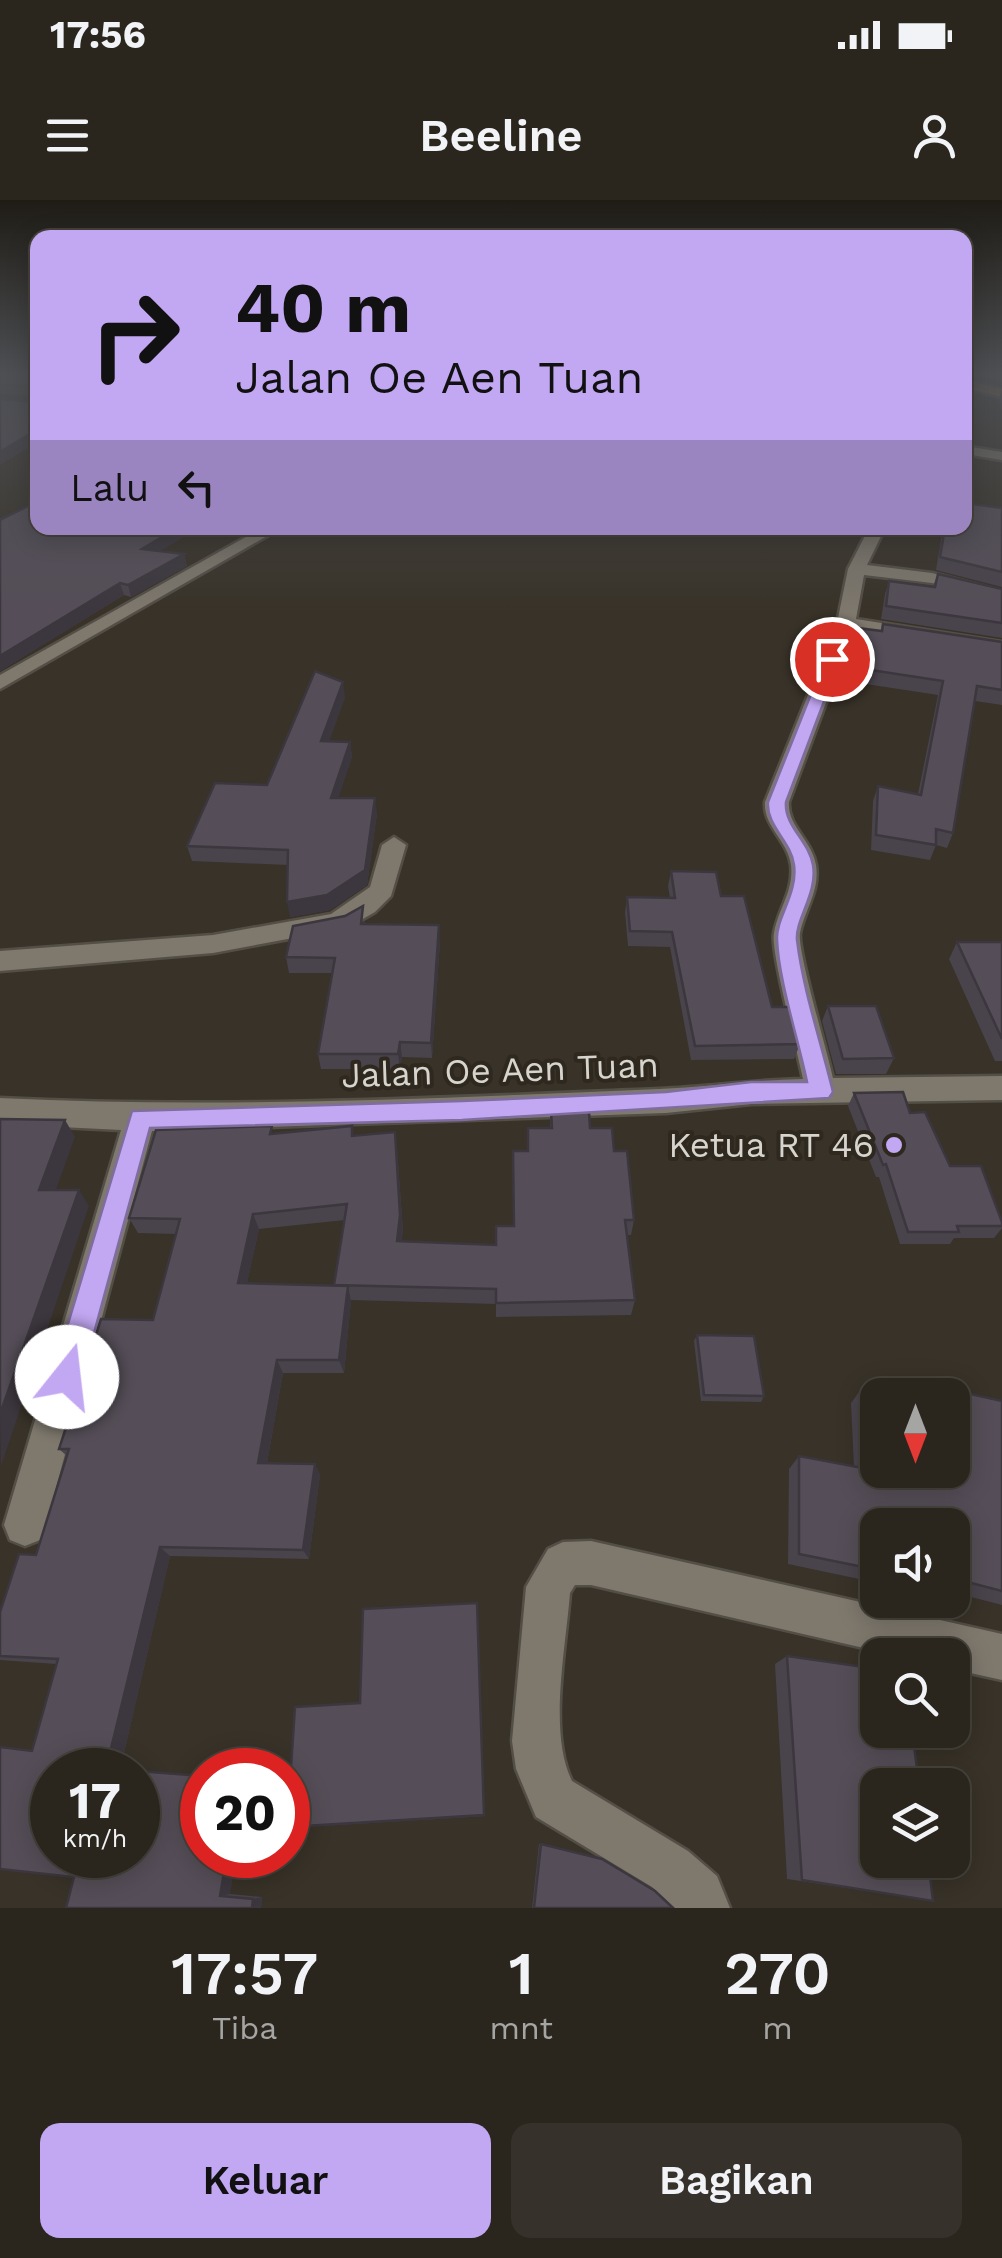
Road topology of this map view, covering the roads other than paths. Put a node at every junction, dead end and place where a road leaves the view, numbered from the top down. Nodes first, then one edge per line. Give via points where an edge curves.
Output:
1 (261, 535) edge
2 (874, 535) edge
3 (857, 568) junction
4 (1002, 596) edge
5 (846, 623) junction
6 (1002, 648) edge
7 (0, 683) edge
8 (394, 845) dead end
9 (0, 961) edge
10 (1002, 1088) edge
11 (821, 1092) junction
12 (0, 1111) edge
13 (140, 1118) junction
14 (25, 1525) dead end
15 (1002, 1657) edge
16 (704, 1908) edge

1 - 7 street
2 - 3 street
3 - 4 street
3 - 5 street
5 - 6 street
5 - 11 street via 776,814 804,868 800,904 786,935
8 - 9 street via 382,890 338,922 214,944
10 - 11 street, Jalan Oe Aen Tuan
11 - 13 street, Jalan Oe Aen Tuan via 462,1111
12 - 13 street, Jalan Oe Aen Tuan
13 - 14 street
15 - 16 street via 591,1563 564,1564 548,1587 536,1740 540,1769 554,1799 670,1868 700,1894

